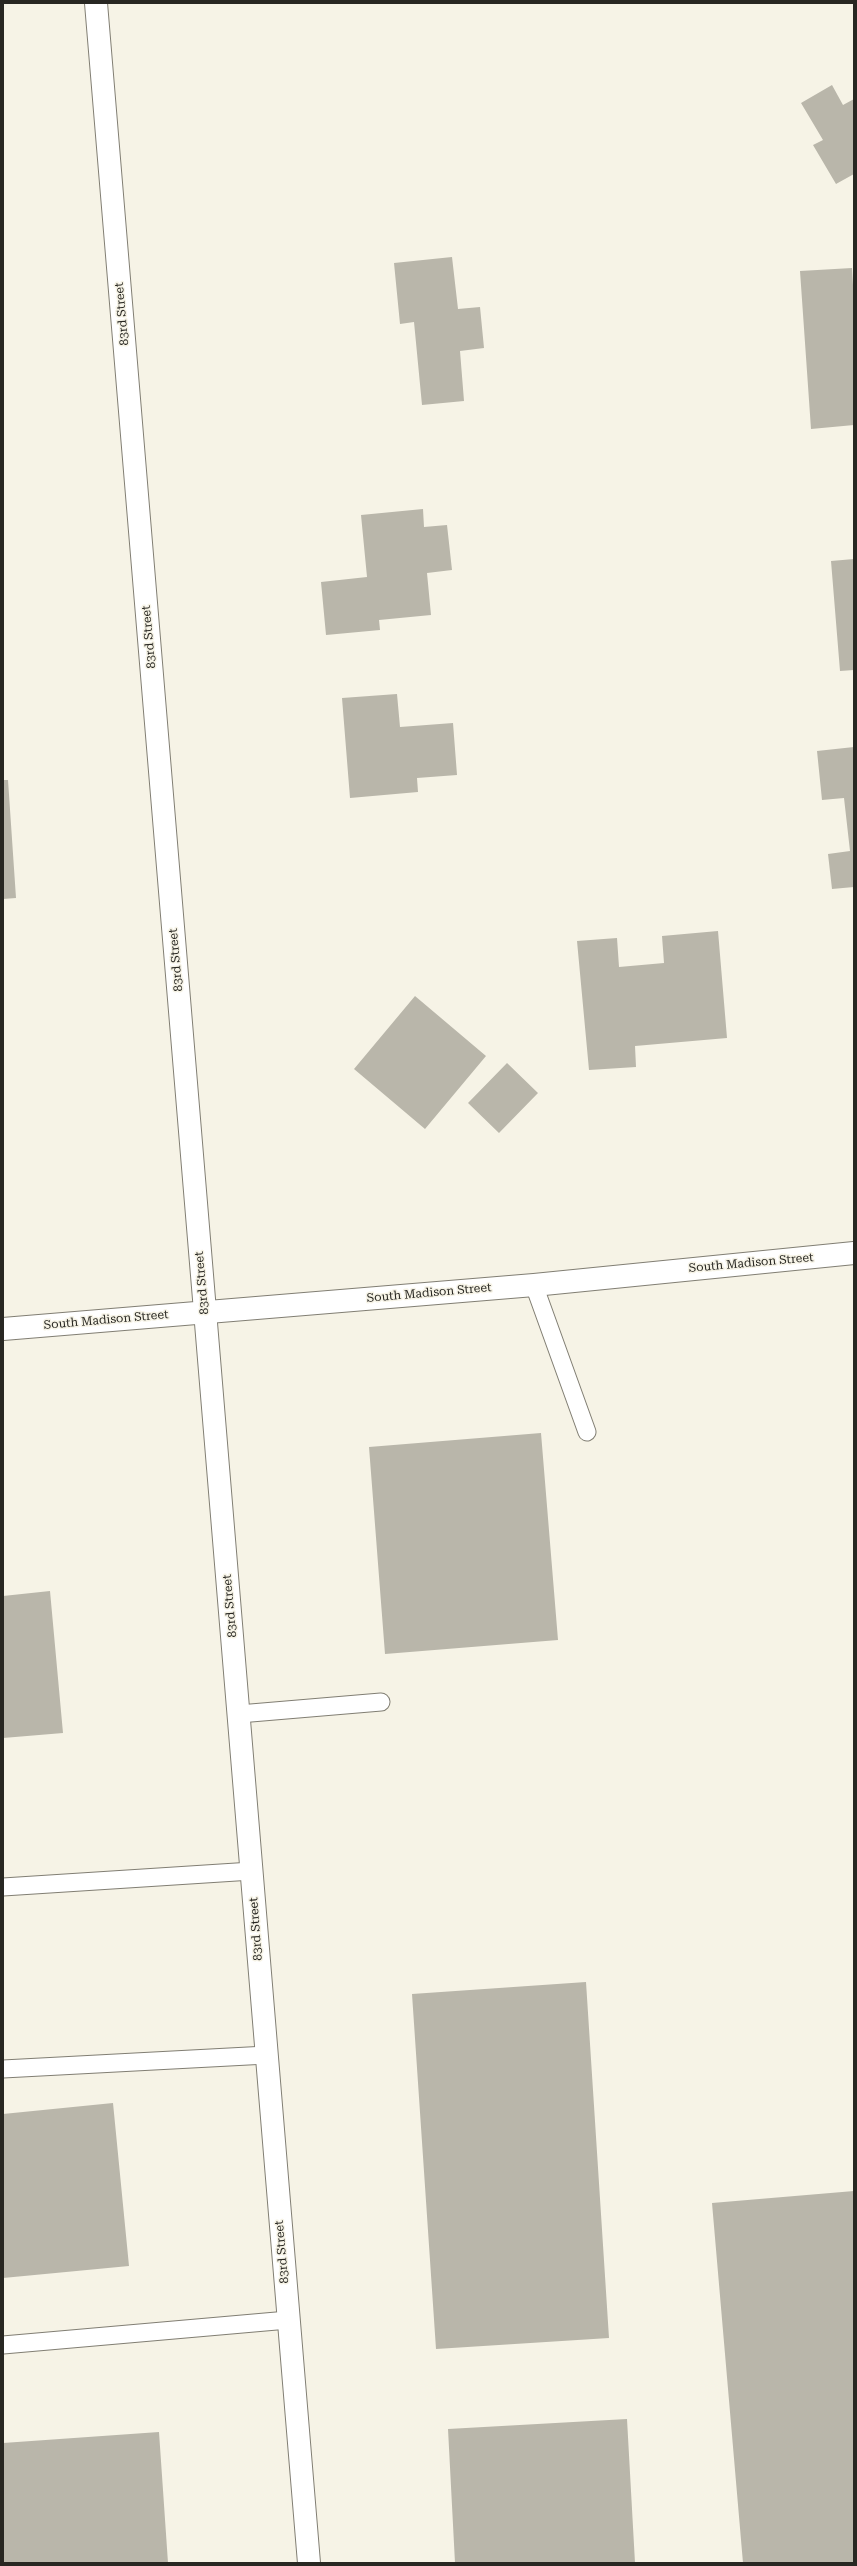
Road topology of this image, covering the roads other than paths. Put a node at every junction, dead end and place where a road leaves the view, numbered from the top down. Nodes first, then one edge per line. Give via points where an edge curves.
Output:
1 (96, 3) edge
2 (854, 1253) edge
3 (534, 1285) junction
4 (205, 1311) junction
5 (3, 1329) edge
6 (587, 1432) dead end
7 (381, 1702) dead end
8 (239, 1714) junction
9 (252, 1871) junction
10 (3, 1887) edge
11 (267, 2055) junction
12 (3, 2069) edge
13 (288, 2320) junction
14 (3, 2345) edge
15 (309, 2563) edge

1 - 4 street, 83rd Street
2 - 3 street, South Madison Street
3 - 4 street, South Madison Street
3 - 6 lane
4 - 5 street, South Madison Street
4 - 8 street, 83rd Street
7 - 8 lane
8 - 9 street, 83rd Street
9 - 10 lane
9 - 11 street, 83rd Street
11 - 12 lane
11 - 13 street, 83rd Street
13 - 14 lane
13 - 15 street, 83rd Street

